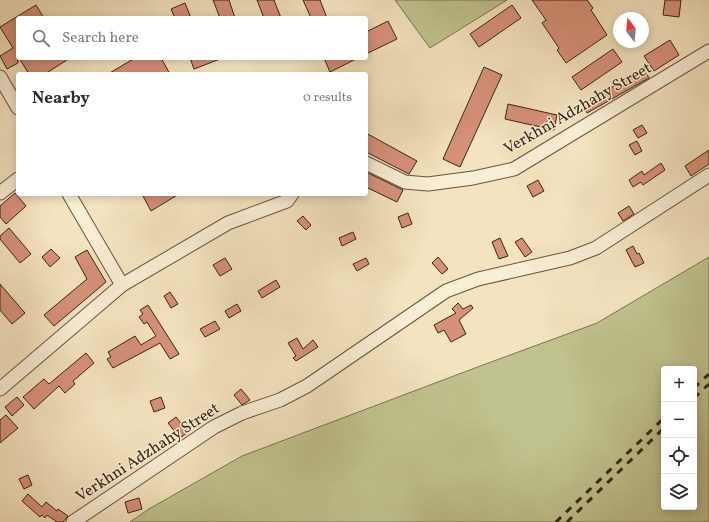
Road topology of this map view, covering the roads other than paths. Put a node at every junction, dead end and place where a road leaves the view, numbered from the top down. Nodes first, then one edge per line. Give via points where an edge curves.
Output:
1 (709, 51) edge
2 (0, 77) edge
3 (16, 105) edge
4 (368, 164) edge
5 (709, 175) edge
6 (16, 181) edge
7 (0, 193) edge
8 (69, 196) edge
9 (290, 196) edge
10 (122, 285) junction
11 (0, 390) edge
12 (74, 522) edge

1 - 4 street, Verkhni Adzhahy Street via 514,169 428,184 405,182
2 - 3 street
5 - 12 street, Verkhni Adzhahy Street via 596,248 570,258 478,279 446,291 307,386 214,427
6 - 7 street
8 - 10 street
9 - 10 street via 287,200 228,223
10 - 11 street

